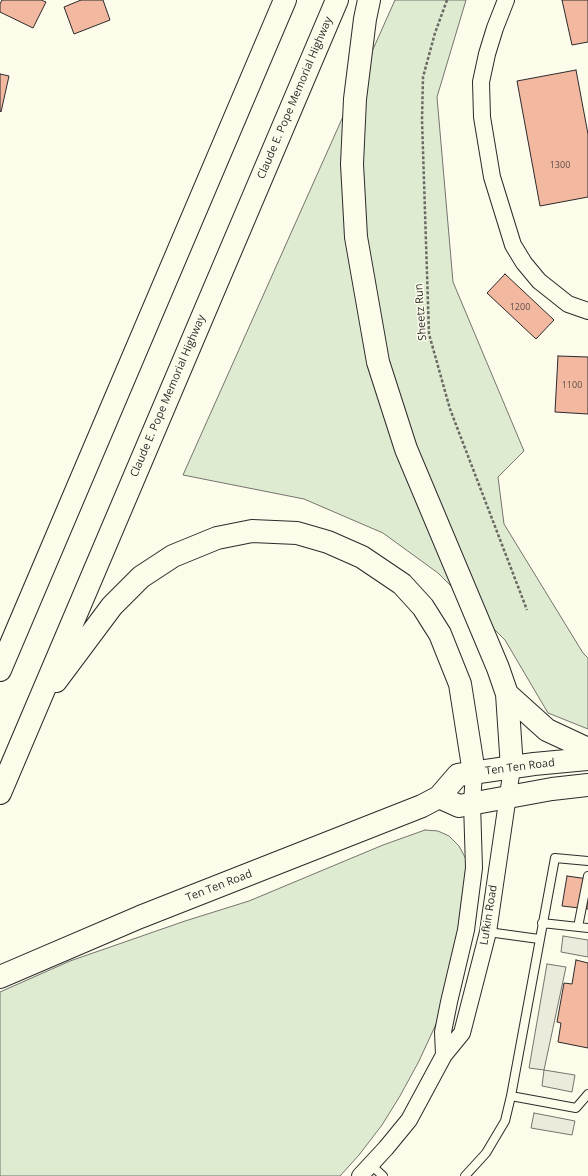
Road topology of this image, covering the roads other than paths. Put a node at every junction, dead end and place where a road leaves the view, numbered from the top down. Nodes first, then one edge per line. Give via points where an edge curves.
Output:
1 (285, 0) edge
2 (337, 0) edge
3 (369, 0) edge
4 (506, 0) edge
5 (588, 311) edge
6 (0, 670) edge
7 (507, 694) junction
8 (38, 704) junction
9 (588, 749) edge
10 (588, 759) edge
11 (512, 768) junction
12 (474, 773) junction
13 (588, 785) edge
14 (0, 793) edge
15 (439, 797) junction
16 (507, 797) junction
17 (472, 803) junction
18 (588, 862) edge
19 (588, 876) edge
20 (542, 924) junction
21 (578, 927) junction
22 (588, 928) edge
23 (488, 932) junction
24 (539, 939) junction
25 (0, 977) edge
26 (444, 1055) junction
27 (588, 1094) edge
28 (511, 1096) junction
29 (366, 1170) edge
30 (383, 1176) edge
31 (465, 1176) edge

1 - 6 main road
2 - 8 main road, Claude E. Pope Memorial Highway
3 - 7 main road via 355,99 352,164 356,238 378,362 406,449
4 - 5 street via 487,54 481,82 482,117 492,177 512,245 524,263 539,281 568,304
7 - 9 main road via 547,730
7 - 11 main road
8 - 12 main road via 112,606 140,577 173,556 217,538 252,531 296,533 328,542 362,557 402,584 423,607 440,634 460,684
8 - 14 main road, Claude E. Pope Memorial Highway
10 - 11 main road, Ten Ten Road
11 - 12 main road, Ten Ten Road
11 - 16 street, Lufkin Road
12 - 15 main road, Ten Ten Road via 458,775
12 - 17 street, Lufkin Road
13 - 16 main road
15 - 17 main road via 459,806
15 - 25 main road, Ten Ten Road via 140,917
16 - 17 main road
16 - 23 street, Lufkin Road
17 - 26 street, Lufkin Road via 474,868 466,930 443,1032
18 - 20 lane via 555,858
19 - 21 lane
20 - 21 lane
20 - 24 lane
21 - 22 lane
23 - 24 lane
23 - 26 street, Lufkin Road via 462,1033
24 - 28 lane
26 - 29 street, Lufkin Road via 408,1120
27 - 28 lane via 576,1108
28 - 31 lane via 505,1121 486,1153
29 - 30 lane

